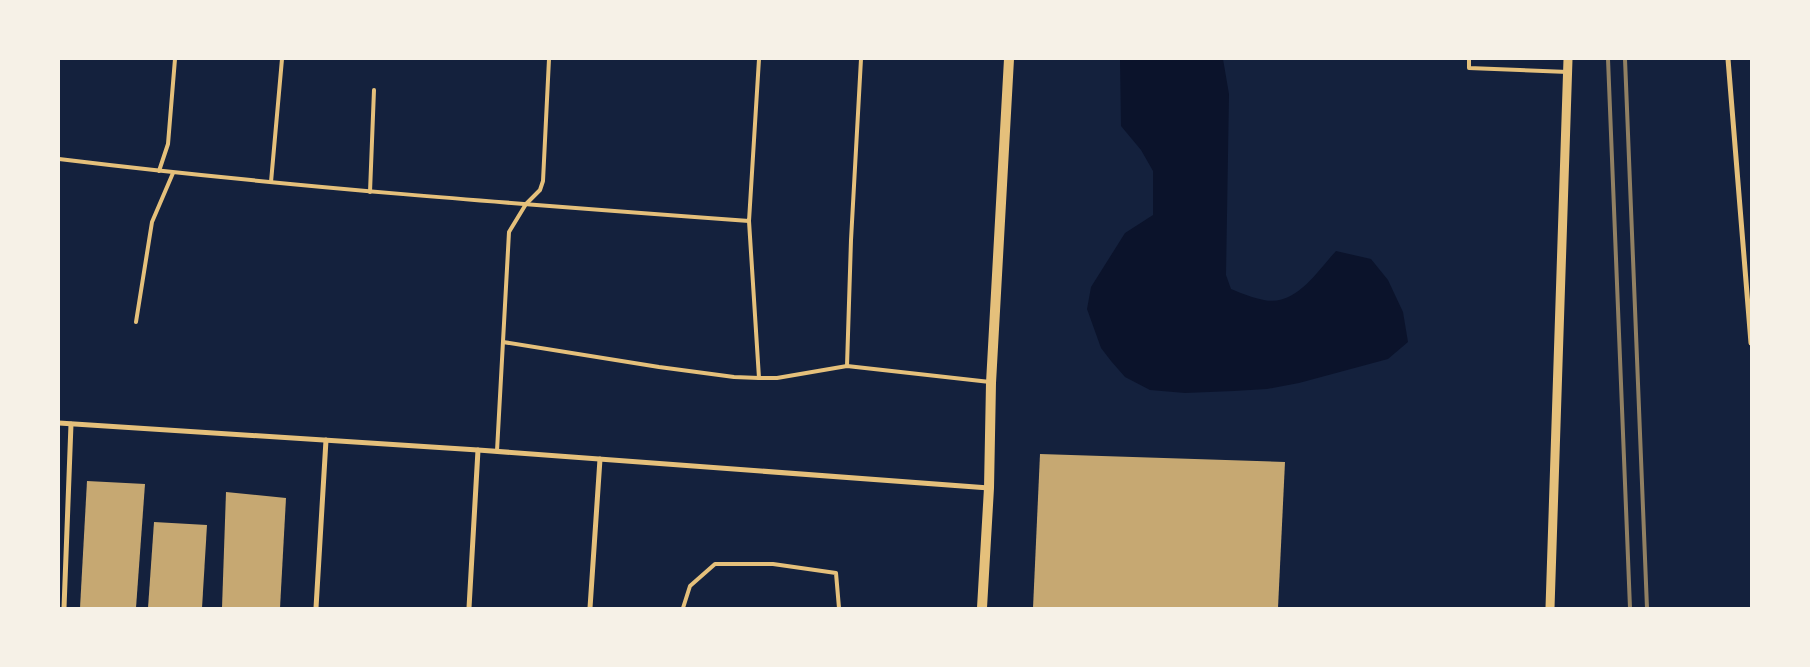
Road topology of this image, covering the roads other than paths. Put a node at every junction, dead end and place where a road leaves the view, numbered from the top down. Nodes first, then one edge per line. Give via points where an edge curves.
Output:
1 (175, 59) edge
2 (282, 59) edge
3 (549, 59) edge
4 (759, 59) edge
5 (861, 59) edge
6 (1010, 59) edge
7 (1469, 59) edge
8 (1568, 59) edge
9 (1728, 59) edge
10 (1568, 72) junction
11 (374, 90) dead end
12 (59, 159) edge
13 (159, 171) junction
14 (173, 172) junction
15 (271, 182) junction
16 (370, 192) junction
17 (526, 204) junction
18 (749, 221) junction
19 (136, 322) dead end
20 (503, 342) junction
21 (1751, 343) edge
22 (848, 366) junction
23 (759, 378) junction
24 (991, 382) junction
25 (59, 424) edge
26 (71, 424) junction
27 (326, 440) junction
28 (478, 450) junction
29 (496, 451) junction
30 (600, 459) junction
31 (989, 488) junction
32 (64, 608) edge
33 (316, 608) edge
34 (469, 608) edge
35 (590, 608) edge
36 (683, 608) edge
37 (840, 608) edge
38 (982, 608) edge
39 (1550, 608) edge

1 - 13 lane via 168,144
2 - 15 lane
3 - 17 lane via 543,181 540,190
4 - 18 lane
5 - 22 lane
6 - 24 main road
7 - 10 lane via 1469,68
8 - 10 street
9 - 21 street
10 - 39 street
11 - 16 lane
12 - 13 lane
13 - 14 lane
14 - 15 lane
14 - 19 lane via 152,222
15 - 16 lane
16 - 17 lane
17 - 18 lane
17 - 20 lane via 510,232
18 - 23 lane
20 - 23 lane via 660,367
20 - 29 lane
22 - 23 lane
22 - 24 lane
24 - 31 main road
25 - 26 street
26 - 27 street
26 - 32 street
27 - 28 street
27 - 33 street
28 - 29 street
28 - 34 street
29 - 30 street
30 - 31 street
30 - 35 street
31 - 38 main road
36 - 37 lane via 690,586 715,564 773,564 836,573

